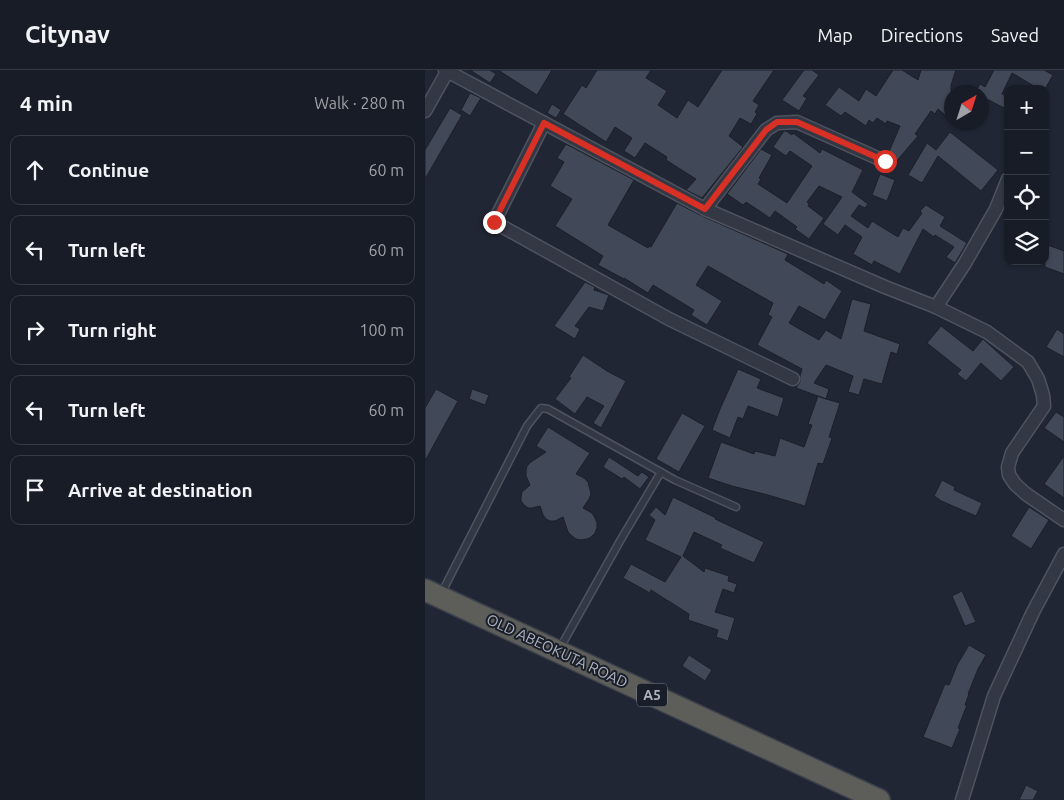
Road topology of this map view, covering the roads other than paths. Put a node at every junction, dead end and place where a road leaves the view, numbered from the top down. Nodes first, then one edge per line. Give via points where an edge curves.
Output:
1 (446, 71) edge
2 (425, 111) edge
3 (544, 123) junction
4 (885, 161) dead end
5 (1004, 189) edge
6 (705, 209) junction
7 (936, 307) junction
8 (793, 379) dead end
9 (661, 472) junction
10 (736, 507) dead end
11 (1064, 520) edge
12 (1064, 554) edge
13 (432, 594) edge
14 (558, 652) junction
15 (879, 800) edge
16 (962, 800) edge

1 - 2 street
1 - 3 street
3 - 6 street
3 - 8 street via 494,222 669,319
4 - 6 street via 797,122 777,122 766,130
5 - 7 street via 965,264
6 - 7 street
7 - 11 street via 987,332 1028,362 1038,378 1043,406 1012,453 1009,475 1026,494
9 - 10 lane
9 - 13 lane via 541,408 527,426
9 - 14 lane
12 - 16 street via 994,696
13 - 14 highway, OLD ABEOKUTA ROAD / A5
14 - 15 highway, OLD ABEOKUTA ROAD / A5

